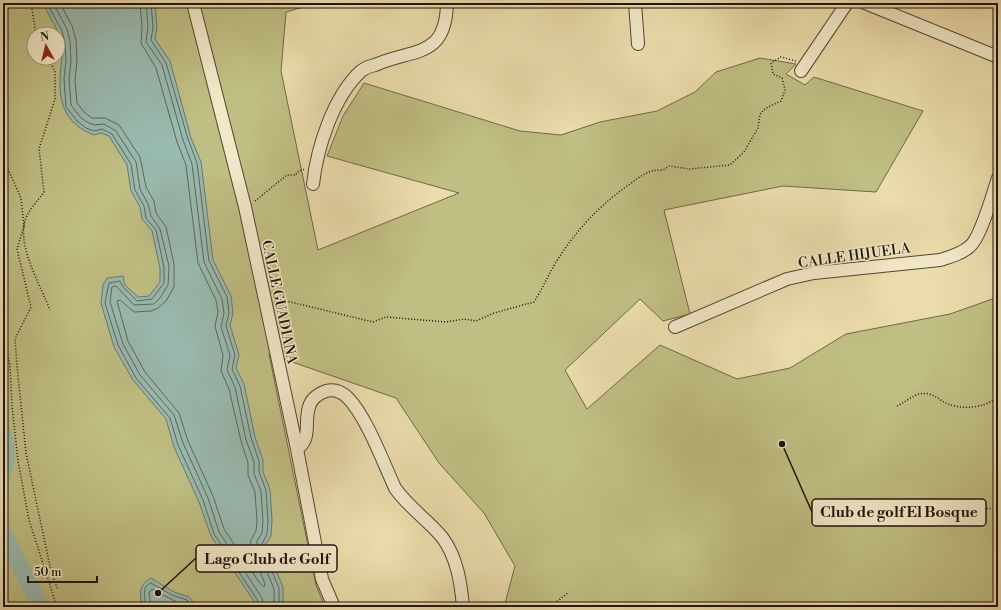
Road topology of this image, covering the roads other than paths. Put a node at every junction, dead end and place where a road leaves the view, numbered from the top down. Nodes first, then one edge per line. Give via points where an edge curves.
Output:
1 (193, 3) edge
2 (447, 3) edge
3 (635, 3) edge
4 (847, 3) edge
5 (866, 3) edge
6 (892, 8) edge
7 (638, 44) dead end
8 (998, 57) edge
9 (804, 67) road end
10 (998, 178) edge
11 (313, 184) dead end
12 (675, 327) dead end
13 (297, 449) junction
14 (334, 607) edge
15 (463, 607) edge

1 - 13 street, CALLE GUADIANA via 245,207
2 - 11 street via 447,19 441,35 430,45 416,54 386,59 362,70 342,93 325,134
3 - 7 street
4 - 9 street
5 - 6 street
6 - 8 street
10 - 12 street, CALLE HIJUELA via 977,237 970,247 955,255 940,260 814,273 787,279
13 - 14 street, CALLE GUADIANA via 322,579
13 - 15 street via 303,445 306,436 312,400 320,393 331,390 340,392 348,398 361,414 395,488 442,538 459,574

